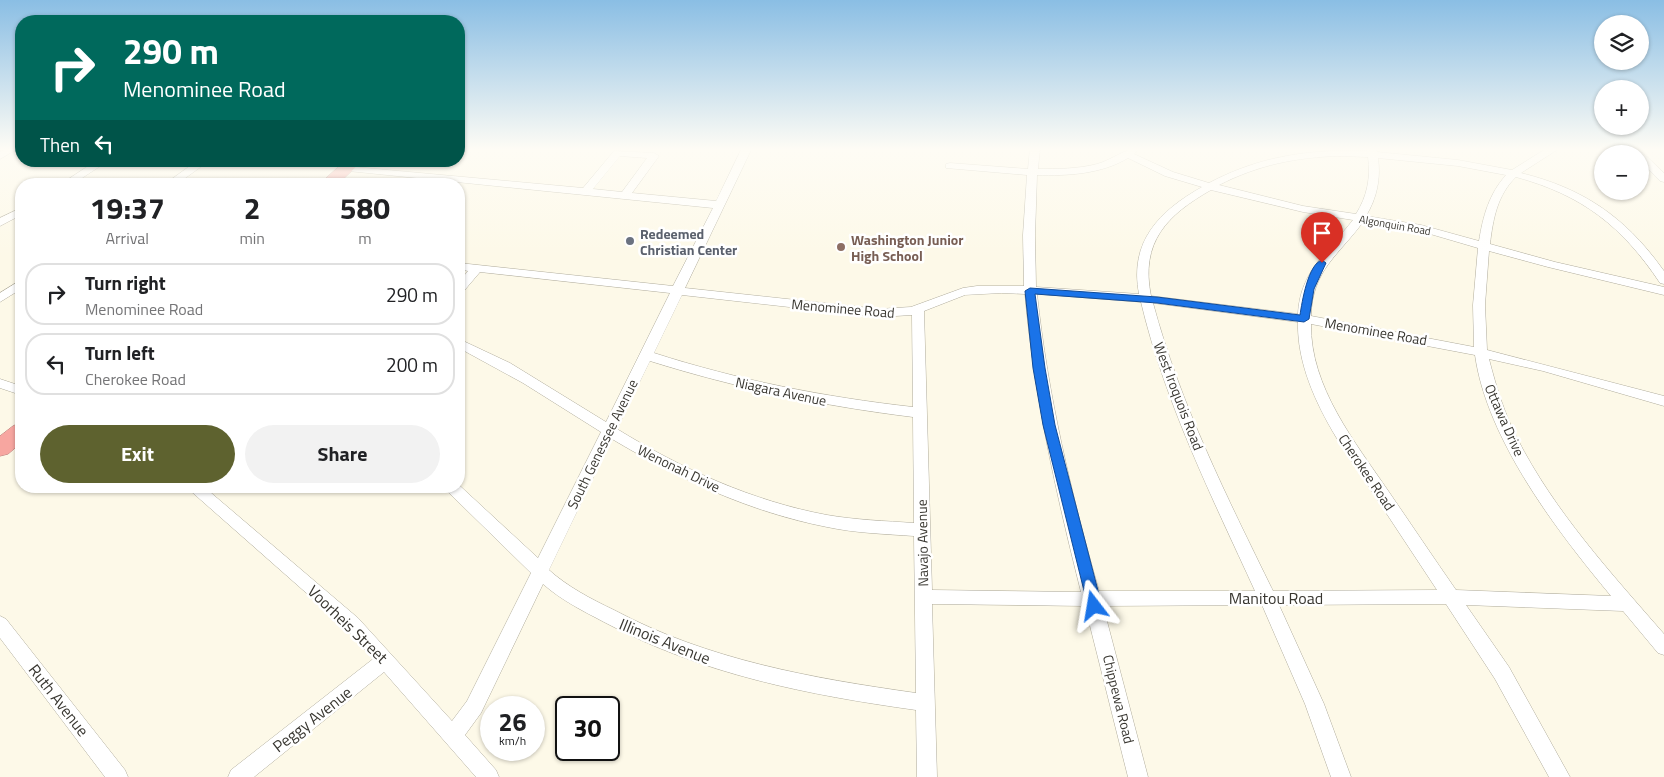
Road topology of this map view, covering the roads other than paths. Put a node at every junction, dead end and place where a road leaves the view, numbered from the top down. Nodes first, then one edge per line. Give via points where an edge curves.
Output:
1 (521, 184) edge
2 (592, 184) edge
3 (634, 184) edge
4 (729, 184) edge
5 (1031, 184) edge
6 (1200, 184) edge
7 (1214, 184) edge
8 (1374, 184) edge
9 (1503, 184) edge
10 (1545, 184) edge
11 (1208, 187) junction
12 (586, 192) junction
13 (625, 196) junction
14 (719, 205) junction
15 (0, 212) edge
16 (15, 213) edge
17 (15, 216) edge
18 (1360, 218) junction
19 (0, 223) edge
20 (1484, 245) junction
21 (465, 267) edge
22 (477, 268) junction
23 (1664, 280) edge
24 (465, 282) edge
25 (15, 288) edge
26 (677, 291) junction
27 (1030, 291) junction
28 (1664, 291) edge
29 (0, 298) edge
30 (1146, 299) junction
31 (918, 310) junction
32 (1304, 319) junction
33 (465, 346) edge
34 (1481, 352) junction
35 (646, 355) junction
36 (0, 383) edge
37 (15, 389) edge
38 (1664, 401) edge
39 (920, 413) junction
40 (609, 430) junction
41 (15, 436) edge
42 (0, 448) edge
43 (201, 493) edge
44 (458, 493) edge
45 (922, 530) junction
46 (540, 572) junction
47 (923, 597) junction
48 (1266, 597) junction
49 (1452, 598) junction
50 (1093, 599) junction
51 (1628, 604) junction
52 (0, 624) edge
53 (1664, 647) edge
54 (386, 660) junction
55 (926, 703) junction
56 (451, 736) junction
57 (118, 777) edge
58 (238, 777) edge
59 (488, 777) edge
60 (927, 777) edge
61 (1138, 777) edge
62 (1341, 777) edge
63 (1560, 777) edge

1 - 12 street
2 - 12 street
3 - 13 street
4 - 14 street, South Genessee Avenue
5 - 27 street, Chippewa Road via 1028,218
6 - 11 street, Algonquin Road
7 - 11 street, West Iroquois Road
8 - 18 street, Cherokee Road
9 - 20 street, Ottawa Drive via 1496,196
10 - 23 street, West Iroquois Road via 1597,208 1632,238
11 - 18 street, Algonquin Road via 1269,202
11 - 30 street, West Iroquois Road via 1174,208 1153,233 1143,264
12 - 13 street
13 - 14 street
14 - 26 street, South Genessee Avenue
15 - 16 street
17 - 19 street
18 - 20 street, Algonquin Road via 1421,228
18 - 32 street, Cherokee Road via 1318,268
20 - 28 street, Algonquin Road
20 - 34 street, Ottawa Drive via 1479,301
21 - 22 street, Menominee Road
22 - 24 street
22 - 26 street, Menominee Road
25 - 29 street
26 - 31 street, Menominee Road via 879,313
26 - 35 street, South Genessee Avenue
27 - 30 street, Menominee Road
27 - 31 street, Menominee Road via 972,290
27 - 50 street, Chippewa Road via 1049,425
30 - 32 street, Menominee Road
30 - 48 street, West Iroquois Road via 1162,357 1184,416
31 - 39 street, Navajo Avenue
32 - 34 street, Menominee Road
32 - 49 street, Cherokee Road via 1308,360 1328,411
33 - 40 street, Wenonah Drive via 532,382
34 - 38 street, Menominee Road via 1562,371
34 - 51 street, Ottawa Drive via 1493,398 1526,466 1562,521
35 - 39 street, Niagara Avenue via 775,391
35 - 40 street, South Genessee Avenue
36 - 37 street
39 - 45 street, Navajo Avenue
40 - 45 street, Wenonah Drive via 693,477 766,505 837,522
40 - 46 street, South Genessee Avenue
41 - 42 highway
43 - 54 street, Voorheis Street via 352,623
44 - 46 street, Illinois Avenue
45 - 47 street, Navajo Avenue
46 - 55 street, Illinois Avenue via 601,613 690,653 741,670 797,683
46 - 56 street, South Genessee Avenue via 470,714
47 - 50 street, Manitou Road
47 - 55 street, Navajo Avenue
48 - 49 street, Manitou Road
48 - 50 street, Manitou Road
48 - 62 street, West Iroquois Road via 1309,691
49 - 51 street, Manitou Road
49 - 63 street, Cherokee Road via 1502,673
50 - 61 street, Chippewa Road
51 - 53 street, Ottawa Drive
52 - 57 street, Ruth Avenue
54 - 56 street, Voorheis Street
54 - 58 street, Peggy Avenue
55 - 60 street, Navajo Avenue
56 - 59 street, Voorheis Street

